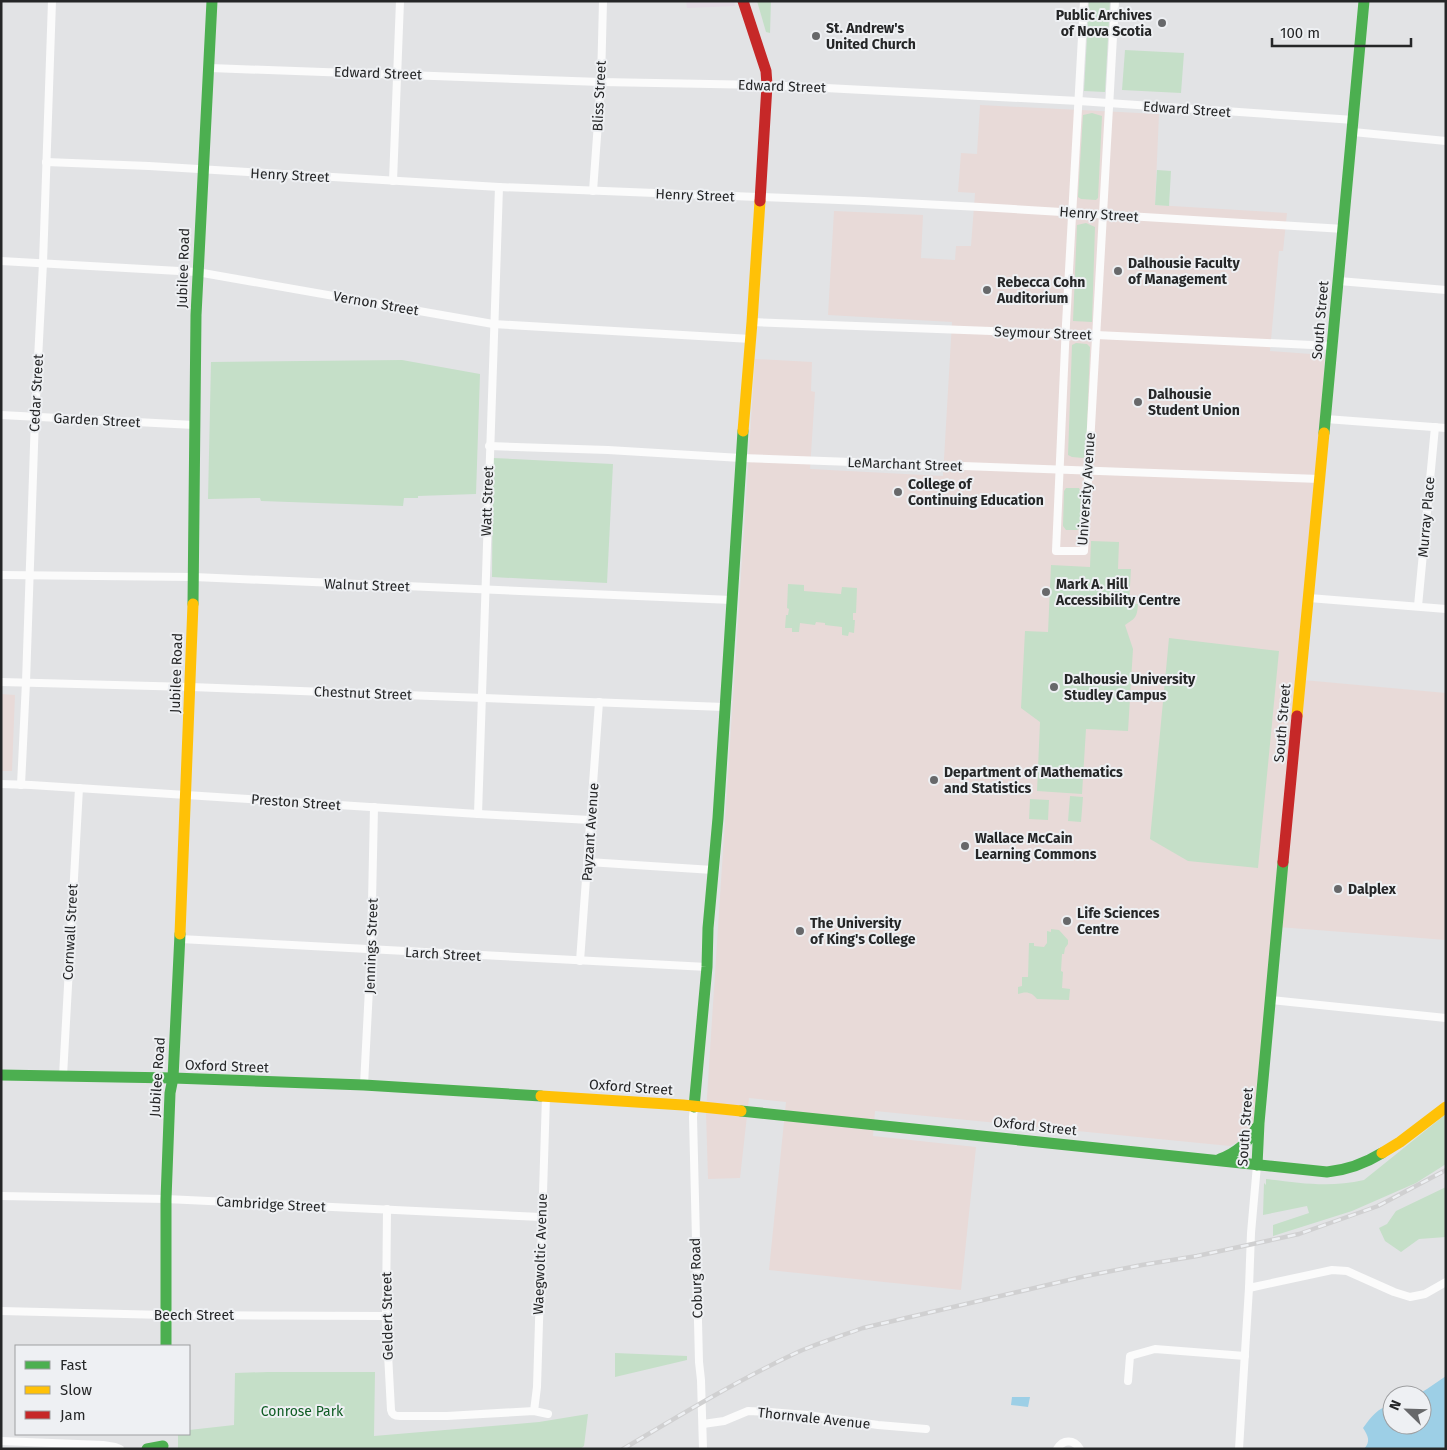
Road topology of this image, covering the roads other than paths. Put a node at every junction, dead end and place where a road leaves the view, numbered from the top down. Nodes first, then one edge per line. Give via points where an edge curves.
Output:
1 (52, 1) edge
2 (212, 1) edge
3 (400, 1) edge
4 (603, 1) edge
5 (744, 1) edge
6 (1084, 1) edge
7 (1115, 1) edge
8 (1364, 1) edge
9 (210, 68) junction
10 (397, 74) junction
11 (600, 82) junction
12 (767, 85) junction
13 (1079, 101) junction
14 (1108, 103) junction
15 (1354, 120) junction
16 (1353, 132) junction
17 (1446, 141) edge
18 (46, 162) junction
19 (202, 170) junction
20 (394, 181) junction
21 (499, 187) junction
22 (593, 191) junction
23 (760, 197) junction
24 (1073, 212) junction
25 (1102, 214) junction
26 (1344, 230) junction
27 (1, 261) edge
28 (43, 263) junction
29 (198, 272) junction
30 (1339, 281) junction
31 (1446, 290) edge
32 (752, 322) junction
33 (493, 324) junction
34 (1066, 333) junction
35 (1096, 334) junction
36 (751, 339) junction
37 (1333, 346) junction
38 (1, 415) edge
39 (35, 417) junction
40 (1326, 419) junction
41 (194, 425) junction
42 (1435, 427) junction
43 (1446, 428) edge
44 (489, 446) junction
45 (742, 458) junction
46 (1059, 470) junction
47 (1088, 471) junction
48 (1320, 479) junction
49 (1, 574) edge
50 (29, 575) junction
51 (194, 577) junction
52 (484, 590) junction
53 (1309, 598) junction
54 (732, 600) junction
55 (1418, 606) junction
56 (1446, 609) edge
57 (1, 682) edge
58 (26, 682) junction
59 (190, 687) junction
60 (481, 698) junction
61 (599, 702) junction
62 (724, 708) junction
63 (1, 784) edge
64 (21, 784) junction
65 (79, 788) junction
66 (187, 796) junction
67 (374, 807) junction
68 (478, 814) junction
69 (590, 820) junction
70 (588, 862) junction
71 (713, 870) junction
72 (180, 939) junction
73 (371, 950) junction
74 (580, 962) junction
75 (707, 967) junction
76 (1271, 1000) junction
77 (1446, 1018) edge
78 (1, 1075) edge
79 (63, 1076) junction
80 (173, 1078) junction
81 (364, 1085) junction
82 (546, 1096) junction
83 (694, 1107) junction
84 (1446, 1107) edge
85 (1259, 1123) junction
86 (1216, 1160) junction
87 (1257, 1165) junction
88 (1, 1196) edge
89 (166, 1199) junction
90 (387, 1209) junction
91 (541, 1217) junction
92 (1446, 1282) edge
93 (1249, 1288) junction
94 (1, 1311) edge
95 (166, 1315) junction
96 (386, 1316) junction
97 (166, 1345) edge
98 (1245, 1356) junction
99 (1128, 1381) dead end
100 (534, 1411) junction
101 (548, 1414) dead end
102 (703, 1422) junction
103 (926, 1429) dead end
104 (1, 1441) edge
105 (163, 1443) edge
106 (120, 1449) edge
107 (147, 1449) edge
108 (703, 1449) edge
109 (1057, 1449) edge
110 (1080, 1449) edge
111 (1240, 1449) edge

1 - 18 street, Cedar Street
2 - 9 main road, Jubilee Road
3 - 10 street
4 - 11 street, Bliss Street
5 - 12 main road via 766,71
6 - 13 street, University Avenue
7 - 14 street, University Avenue
8 - 15 main road, South Street
9 - 10 street, Edward Street
9 - 19 main road, Jubilee Road
10 - 11 street, Edward Street
10 - 20 street
11 - 12 street, Edward Street
11 - 22 street, Bliss Street
12 - 13 street, Edward Street
12 - 23 main road
13 - 14 street, Edward Street
13 - 24 street, University Avenue
14 - 15 street, Edward Street
14 - 25 street, University Avenue
15 - 16 main road, South Street
16 - 17 street
16 - 26 main road, South Street
18 - 19 street, Henry Street
18 - 28 street, Cedar Street
19 - 20 street, Henry Street
19 - 29 main road, Jubilee Road
20 - 21 street, Henry Street
21 - 22 street, Henry Street
21 - 33 street, Watt Street
22 - 23 street, Henry Street
23 - 24 street, Henry Street
23 - 32 main road
24 - 25 street, Henry Street
24 - 34 street, University Avenue
25 - 26 street, Henry Street
25 - 35 street, University Avenue
26 - 30 main road, South Street
27 - 28 street, Vernon Street
28 - 29 street, Vernon Street
28 - 39 street, Cedar Street
29 - 33 street, Vernon Street
29 - 41 main road, Jubilee Road
30 - 31 street
30 - 37 main road, South Street
32 - 34 street, Seymour Street
32 - 36 main road
33 - 36 street, Vernon Street
33 - 44 street, Watt Street
34 - 35 street, Seymour Street
34 - 46 street, University Avenue
35 - 37 street, Seymour Street
35 - 47 street, University Avenue
36 - 45 main road
37 - 40 main road, South Street
38 - 39 street, Garden Street
39 - 41 street, Garden Street
39 - 50 street, Cedar Street
40 - 42 street
40 - 48 main road, South Street
41 - 51 main road, Jubilee Road
42 - 43 street
42 - 55 street, Murray Place
44 - 45 street, LeMarchant Street
44 - 52 street, Watt Street
45 - 46 street, LeMarchant Street
45 - 54 main road
46 - 47 street, LeMarchant Street
46 - 47 street, University Avenue via 1056,551 1084,552
47 - 48 street, LeMarchant Street
48 - 53 main road, South Street
49 - 50 street, Walnut Street
50 - 51 street, Walnut Street
50 - 58 street, Cedar Street
51 - 52 street, Walnut Street
51 - 59 main road, Jubilee Road
52 - 54 street, Walnut Street
52 - 60 street, Watt Street
53 - 55 street
53 - 76 main road, South Street
54 - 62 main road
55 - 56 street
57 - 58 street, Chestnut Street
58 - 59 street, Chestnut Street
58 - 64 street, Cedar Street
59 - 60 street, Chestnut Street
59 - 66 main road, Jubilee Road
60 - 61 street, Chestnut Street
60 - 68 street, Watt Street
61 - 62 street, Chestnut Street
61 - 69 street, Payzant Avenue
62 - 71 main road
63 - 64 street, Preston Street
64 - 65 street, Preston Street
65 - 66 street, Preston Street
65 - 79 street, Cornwall Street
66 - 67 street, Preston Street
66 - 72 main road, Jubilee Road
67 - 68 street, Preston Street
67 - 73 street, Jennings Street
68 - 69 street, Preston Street
69 - 70 street, Payzant Avenue
70 - 71 street
70 - 74 street, Payzant Avenue
71 - 75 main road
72 - 73 street, Larch Street
72 - 80 main road, Jubilee Road
73 - 74 street, Larch Street
73 - 81 street, Jennings Street
74 - 75 street, Larch Street
75 - 83 main road
76 - 77 street
76 - 85 main road, South Street
78 - 79 main road, Oxford Street
79 - 80 main road, Oxford Street
80 - 81 main road, Oxford Street
80 - 89 main road, Jubilee Road
81 - 82 main road, Oxford Street
82 - 83 main road, Oxford Street
82 - 91 street, Waegwoltic Avenue
83 - 86 main road, Oxford Street
83 - 102 street, Coburg Road
84 - 87 main road, Oxford Street via 1388,1150 1350,1168 1327,1172
85 - 86 main road via 1250,1140 1237,1152
85 - 87 main road, South Street
86 - 87 main road, Oxford Street
87 - 93 street, South Street
88 - 89 street, Cambridge Street
89 - 90 street, Cambridge Street
89 - 95 main road, Jubilee Road
90 - 91 street, Cambridge Street
90 - 96 street, Geldert Street
91 - 100 street, Waegwoltic Avenue
92 - 93 street via 1425,1294 1410,1296 1347,1271 1332,1270
93 - 98 street, South Street
94 - 95 street, Beech Street
95 - 96 street, Beech Street
95 - 97 main road, Jubilee Road
96 - 100 street, Geldert Street via 390,1410 395,1416
98 - 99 street via 1155,1349 1130,1356
98 - 111 street, South Street
100 - 101 street
102 - 103 street, Thornvale Avenue via 724,1421 748,1412 769,1412
102 - 108 street, Coburg Road
104 - 106 street via 115,1446
105 - 107 main road
109 - 110 street via 1068,1441

